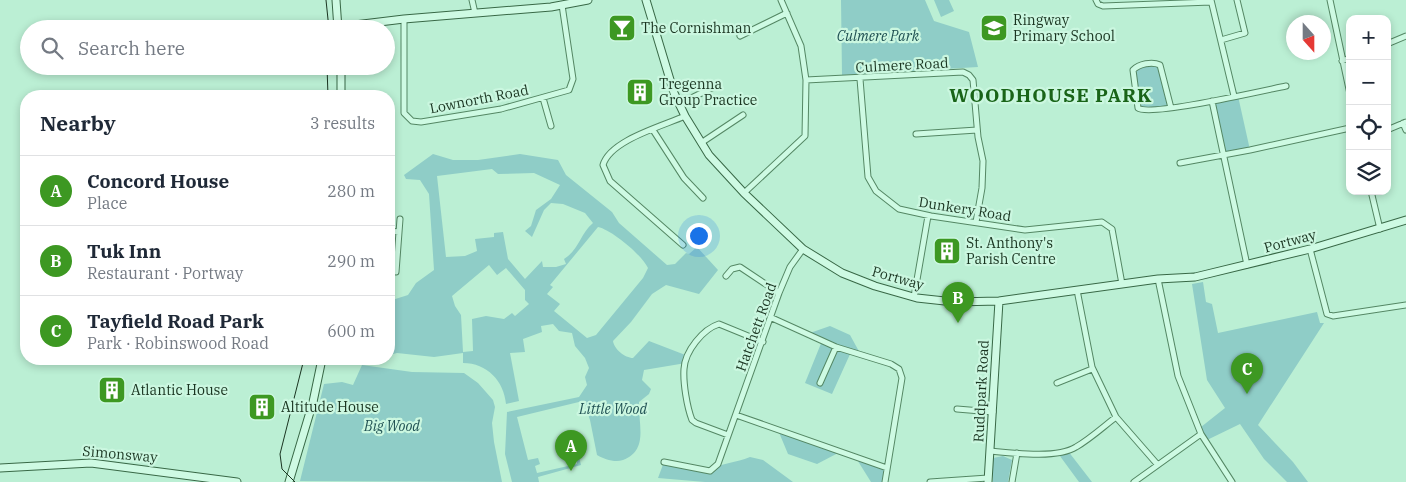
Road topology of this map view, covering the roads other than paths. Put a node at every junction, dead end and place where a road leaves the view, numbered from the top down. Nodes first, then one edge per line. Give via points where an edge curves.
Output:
1 (336, 0) edge
2 (472, 0) edge
3 (588, 0) edge
4 (646, 0) edge
5 (781, 0) edge
6 (1096, 0) edge
7 (1237, 0) edge
8 (1330, 0) edge
9 (580, 1) edge
10 (1211, 1) edge
11 (1148, 2) edge
12 (562, 5) junction
13 (475, 12) junction
14 (787, 13) junction
15 (404, 19) junction
16 (337, 20) edge
17 (395, 20) edge
18 (740, 36) dead end
19 (1406, 36) edge
20 (1221, 40) junction
21 (1391, 42) edge
22 (1346, 60) edge
23 (1342, 61) junction
24 (340, 75) edge
25 (860, 78) junction
26 (1346, 78) edge
27 (806, 80) junction
28 (716, 86) dead end
29 (1286, 86) dead end
30 (341, 90) edge
31 (1234, 96) junction
32 (543, 98) junction
33 (1212, 101) junction
34 (679, 104) junction
35 (1171, 108) junction
36 (743, 115) dead end
37 (685, 116) junction
38 (1405, 123) edge
39 (550, 126) dead end
40 (1391, 128) edge
41 (1346, 129) edge
42 (654, 130) junction
43 (977, 130) junction
44 (1406, 130) edge
45 (916, 134) dead end
46 (701, 143) junction
47 (1225, 156) junction
48 (1180, 163) dead end
49 (744, 192) junction
50 (1373, 195) edge
51 (703, 198) dead end
52 (928, 216) junction
53 (400, 219) dead end
54 (1406, 220) edge
55 (976, 222) junction
56 (1380, 229) junction
57 (395, 232) edge
58 (399, 232) junction
59 (683, 245) dead end
60 (803, 249) junction
61 (1310, 249) junction
62 (1247, 265) junction
63 (396, 272) dead end
64 (726, 276) dead end
65 (1158, 279) junction
66 (1122, 284) junction
67 (1077, 290) junction
68 (779, 293) junction
69 (914, 297) junction
70 (999, 301) junction
71 (1406, 305) edge
72 (772, 318) junction
73 (763, 342) junction
74 (836, 347) junction
75 (321, 365) edge
76 (1092, 369) junction
77 (820, 383) dead end
78 (1057, 383) dead end
79 (957, 409) dead end
80 (993, 412) junction
81 (736, 415) junction
82 (1116, 416) junction
83 (1201, 434) junction
84 (728, 435) junction
85 (990, 451) junction
86 (1017, 454) junction
87 (664, 462) dead end
88 (1156, 464) junction
89 (0, 468) edge
90 (887, 468) junction
91 (988, 480) edge
92 (962, 481) edge
93 (237, 482) edge
94 (289, 482) edge
95 (885, 482) edge
96 (930, 482) edge
97 (1012, 482) edge
98 (1134, 482) edge
99 (1232, 482) edge

1 - 16 street
2 - 13 street
3 - 9 street
4 - 34 street, Portway
5 - 14 street
6 - 11 street via 1103,6
7 - 20 street via 1246,33
8 - 23 street
9 - 12 street
10 - 11 street
10 - 20 street
12 - 13 street
12 - 32 street, Lownorth Road via 572,86 566,93
13 - 15 street
14 - 18 street
14 - 27 street via 801,46
15 - 17 street
15 - 32 street, Lownorth Road via 403,107 406,118 412,121 471,115
19 - 21 street
20 - 31 street
22 - 23 street
23 - 26 street
24 - 30 street
25 - 27 street, Culmere Road
25 - 43 street, Culmere Road via 969,74 973,80
25 - 52 street, Dunkery Road via 868,177 886,201 899,209
27 - 49 street via 805,136
28 - 34 street
29 - 31 street
31 - 33 street
32 - 39 street
33 - 35 street
33 - 47 street
34 - 37 street, Portway
35 - 35 street via 1144,112 1138,108 1135,68 1154,62 1160,65
36 - 46 street
37 - 42 street
37 - 46 street, Portway
38 - 40 street
38 - 44 street
41 - 47 street
42 - 51 street via 684,178
42 - 59 street via 611,151 604,161 604,169 610,180
43 - 45 street
43 - 55 street, Culmere Road via 982,172
46 - 49 street, Portway
47 - 48 street
47 - 62 street
49 - 60 street, Portway
50 - 56 street
52 - 55 street, Dunkery Road
52 - 69 street
53 - 58 street
54 - 56 street, Portway
55 - 66 street, Dunkery Road via 1025,230 1102,222 1112,229
56 - 61 street, Portway
57 - 58 street
58 - 63 street
60 - 68 street, Hatchett Road via 790,267
60 - 69 street, Portway via 842,273
61 - 62 street, Portway
61 - 71 street via 1327,314 1333,316
62 - 65 street, Portway via 1194,277
64 - 68 street via 740,267
65 - 66 street, Portway
65 - 83 street via 1178,376
66 - 67 street, Portway
67 - 70 street, Portway
67 - 76 street
68 - 72 street, Hatchett Road
69 - 70 street, Portway via 954,302
70 - 80 street, Ruddpark Road
72 - 73 street, Hatchett Road
72 - 74 street
73 - 81 street, Hatchett Road
73 - 84 street via 719,324 705,330 686,361 684,370 692,420
74 - 77 street
74 - 90 street via 891,364 901,373
75 - 94 street
76 - 78 street
76 - 82 street
79 - 80 street
80 - 85 street, Ruddpark Road
81 - 84 street, Hatchett Road
81 - 90 street
82 - 86 street via 1075,448 1063,452
82 - 88 street
83 - 88 street
83 - 99 street
84 - 87 street, Hatchett Road via 718,464 710,471
85 - 86 street
85 - 91 street, Ruddpark Road
86 - 97 street
88 - 98 street
89 - 93 street, Simonsway via 91,463
90 - 95 street
91 - 92 street
92 - 96 street

